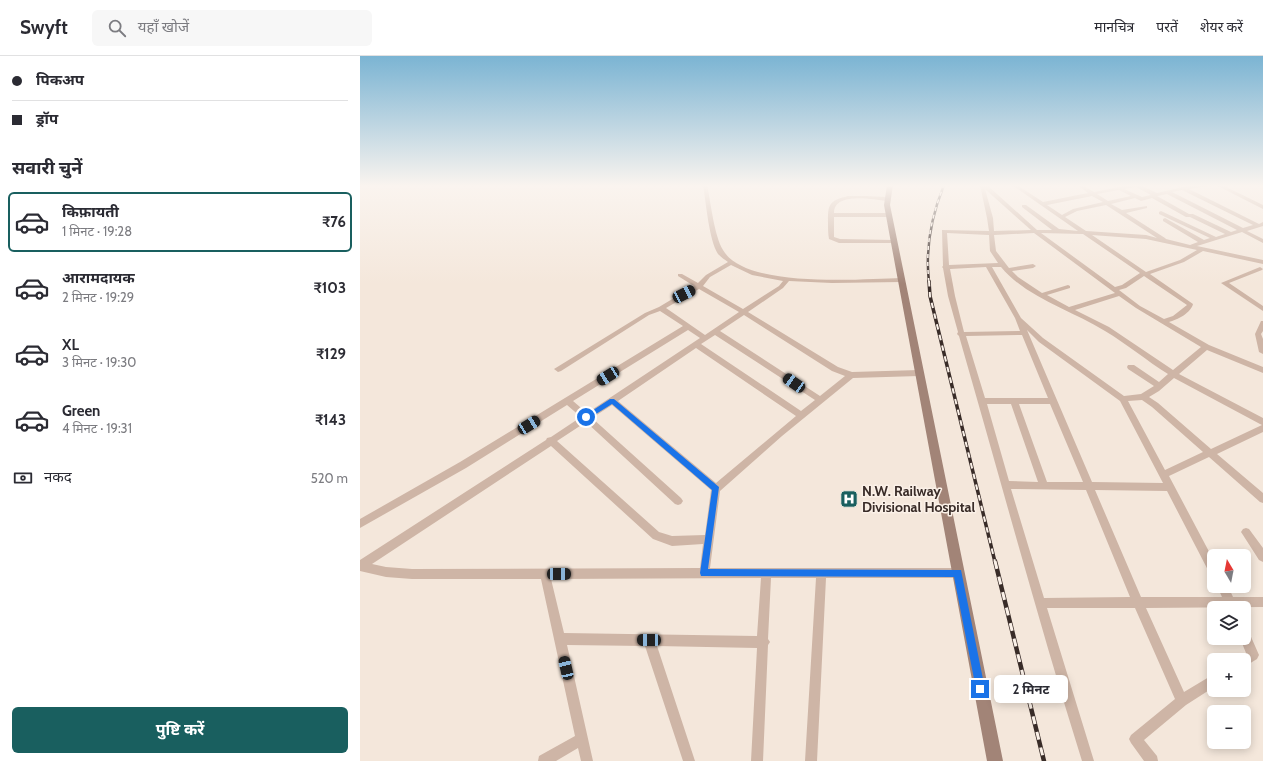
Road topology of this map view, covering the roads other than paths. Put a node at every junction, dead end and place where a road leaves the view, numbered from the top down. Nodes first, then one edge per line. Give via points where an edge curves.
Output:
1 (712, 218) edge
2 (830, 218) edge
3 (890, 218) edge
4 (989, 218) edge
5 (1020, 218) edge
6 (1040, 218) edge
7 (1063, 218) edge
8 (1130, 218) edge
9 (1164, 218) edge
10 (1169, 218) edge
11 (1184, 218) edge
12 (1193, 218) edge
13 (1218, 218) edge
14 (1245, 218) edge
15 (1177, 221) junction
16 (1261, 225) edge
17 (1243, 230) junction
18 (1058, 231) junction
19 (1036, 232) junction
20 (992, 233) junction
21 (1085, 234) junction
22 (1230, 234) junction
23 (1216, 239) junction
24 (1263, 240) edge
25 (1165, 241) junction
26 (894, 242) junction
27 (1203, 246) junction
28 (730, 262) junction
29 (988, 266) junction
30 (1033, 266) dead end
31 (945, 267) junction
32 (1006, 267) junction
33 (1262, 268) edge
34 (680, 275) dead end
35 (1143, 275) junction
36 (787, 280) junction
37 (901, 280) junction
38 (699, 286) junction
39 (1068, 287) dead end
40 (1113, 289) junction
41 (1120, 294) junction
42 (1041, 295) junction
43 (661, 308) junction
44 (1068, 309) junction
45 (1263, 309) edge
46 (743, 312) junction
47 (1018, 318) junction
48 (1164, 322) junction
49 (1263, 324) edge
50 (687, 327) junction
51 (715, 331) junction
52 (1023, 333) junction
53 (960, 334) junction
54 (704, 338) junction
55 (695, 344) junction
56 (1206, 347) junction
57 (1263, 352) edge
58 (1131, 367) dead end
59 (558, 369) dead end
60 (1263, 370) edge
61 (919, 373) junction
62 (1174, 374) junction
63 (852, 375) junction
64 (1159, 386) junction
65 (1143, 397) junction
66 (1123, 399) junction
67 (612, 400) junction
68 (820, 400) junction
69 (568, 401) junction
70 (982, 401) junction
71 (1014, 401) junction
72 (1053, 401) junction
73 (802, 416) junction
74 (586, 417) junction
75 (1263, 422) edge
76 (1263, 428) edge
77 (550, 440) junction
78 (1209, 452) junction
79 (1162, 475) junction
80 (1005, 485) junction
81 (1044, 485) junction
82 (1090, 486) junction
83 (1170, 487) junction
84 (716, 489) junction
85 (1263, 499) edge
86 (678, 501) dead end
87 (360, 524) edge
88 (1246, 532) dead end
89 (709, 539) junction
90 (1263, 556) edge
91 (1207, 558) edge
92 (360, 566) edge
93 (704, 573) junction
94 (958, 573) junction
95 (544, 574) junction
96 (766, 574) junction
97 (821, 574) junction
98 (1263, 602) edge
99 (1041, 603) junction
100 (1138, 603) junction
101 (1251, 604) edge
102 (1207, 605) edge
103 (559, 639) junction
104 (649, 640) junction
105 (764, 642) junction
106 (1249, 645) edge
107 (1251, 656) edge
108 (1207, 685) edge
109 (1182, 702) junction
110 (582, 739) junction
111 (544, 761) edge
112 (587, 761) edge
113 (689, 761) edge
114 (757, 761) edge
115 (811, 761) edge
116 (995, 761) edge
117 (1088, 761) edge
118 (1152, 761) edge

1 - 28 street via 718,248
2 - 26 street via 832,240
3 - 26 street
4 - 20 street
5 - 19 street
6 - 18 street
7 - 21 street
8 - 25 street
9 - 27 street
10 - 15 street
11 - 15 street
12 - 22 street
13 - 17 street
14 - 16 street
15 - 23 street
16 - 17 street
17 - 22 street
17 - 24 street
18 - 19 street
18 - 21 street
19 - 20 street
19 - 40 street
20 - 31 street via 944,231
20 - 32 street via 990,246
21 - 25 street
21 - 35 street
22 - 23 street
23 - 27 street
25 - 27 street
26 - 37 street
27 - 33 street
27 - 35 street via 1182,261
28 - 36 street via 752,274
28 - 38 street via 708,276
29 - 31 street
29 - 32 street
29 - 47 street
30 - 32 street
31 - 53 street
32 - 42 street
33 - 45 street via 1224,283
34 - 38 street
35 - 40 street via 1124,287
35 - 48 street via 1190,304 1184,312
36 - 37 street
36 - 46 street
37 - 61 street
38 - 43 street
38 - 46 street
39 - 42 street
40 - 41 street
41 - 44 street
41 - 48 street
42 - 44 street
43 - 50 street
43 - 59 street
44 - 62 street via 1106,329
46 - 51 street
46 - 63 street via 826,365
47 - 52 street
47 - 66 street via 1041,340
48 - 56 street
49 - 57 street via 1258,334
50 - 54 street
50 - 69 street
51 - 54 street
51 - 68 street
52 - 53 street
52 - 72 street
53 - 70 street
54 - 55 street
55 - 67 street
55 - 73 street
56 - 60 street
56 - 62 street
58 - 64 street
61 - 63 street
61 - 94 street
62 - 64 street
62 - 75 street
63 - 68 street
64 - 65 street
65 - 66 street
65 - 78 street via 1156,405
66 - 79 street
67 - 74 street
67 - 84 street
68 - 73 street
69 - 74 street
69 - 87 street
70 - 71 street
70 - 80 street
71 - 72 street
71 - 81 street
72 - 82 street
73 - 84 street
74 - 77 street
74 - 86 street
76 - 78 street
77 - 89 street via 656,536 672,541
77 - 92 street
78 - 79 street
78 - 85 street
79 - 83 street
80 - 81 street
80 - 99 street
81 - 82 street
82 - 83 street
82 - 100 street
83 - 91 street
84 - 89 street
88 - 90 street
89 - 93 street
92 - 95 street via 412,574
93 - 95 street
93 - 96 street
94 - 97 street
94 - 116 street
95 - 103 street
96 - 97 street
96 - 105 street
97 - 115 street
98 - 101 street
99 - 100 street
99 - 117 street
100 - 102 street
100 - 109 street
103 - 104 street
103 - 110 street
104 - 105 street
104 - 113 street
105 - 114 street
106 - 107 street via 1253,655
108 - 109 street
109 - 118 street via 1135,739
110 - 111 street
110 - 112 street

